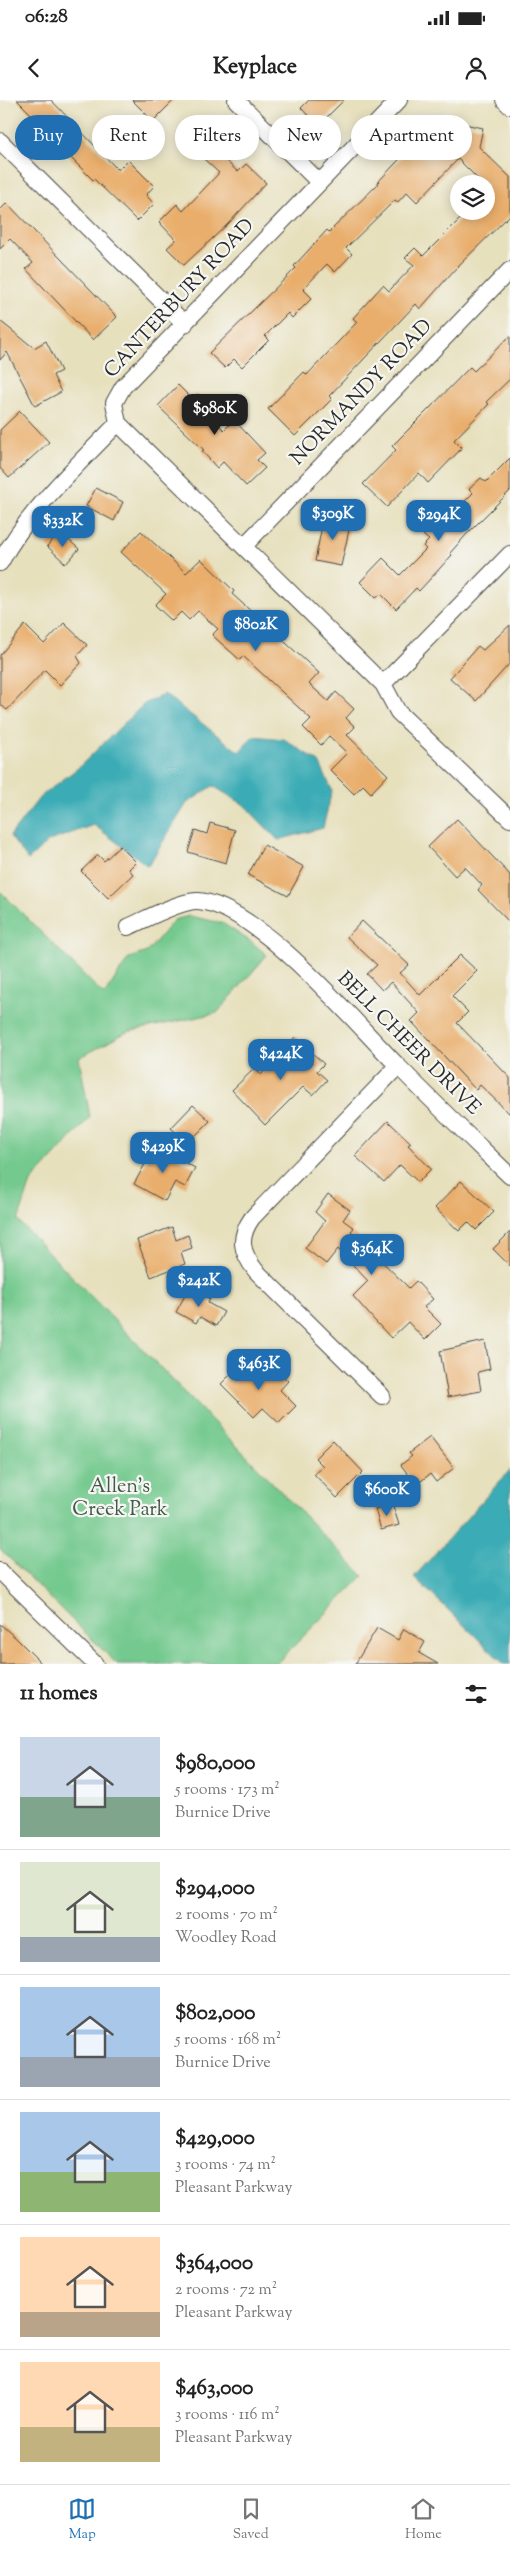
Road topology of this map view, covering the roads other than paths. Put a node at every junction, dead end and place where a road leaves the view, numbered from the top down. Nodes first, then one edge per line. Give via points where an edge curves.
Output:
1 (236, 100) edge
2 (399, 100) edge
3 (504, 100) edge
4 (510, 106) edge
5 (0, 141) edge
6 (319, 182) junction
7 (510, 270) edge
8 (185, 324) junction
9 (118, 423) junction
10 (244, 546) junction
11 (510, 554) edge
12 (0, 563) edge
13 (383, 684) junction
14 (510, 819) edge
15 (128, 927) dead end
16 (398, 1066) junction
17 (510, 1176) edge
18 (382, 1396) dead end
19 (0, 1571) edge
20 (94, 1664) edge

1 - 6 street
2 - 6 street, CANTERBURY ROAD
3 - 4 street
5 - 8 street
6 - 8 street, CANTERBURY ROAD
7 - 10 street, NORMANDY ROAD
8 - 9 street, CANTERBURY ROAD via 123,387 114,403
9 - 10 street
9 - 12 street via 40,504
10 - 13 street
11 - 13 street
13 - 14 street via 404,719
15 - 16 street, BELL CHEER DRIVE via 166,910 198,901 234,912 275,943 314,979
16 - 17 street, BELL CHEER DRIVE
16 - 18 street via 252,1218 244,1229 241,1245 256,1271
19 - 20 street

